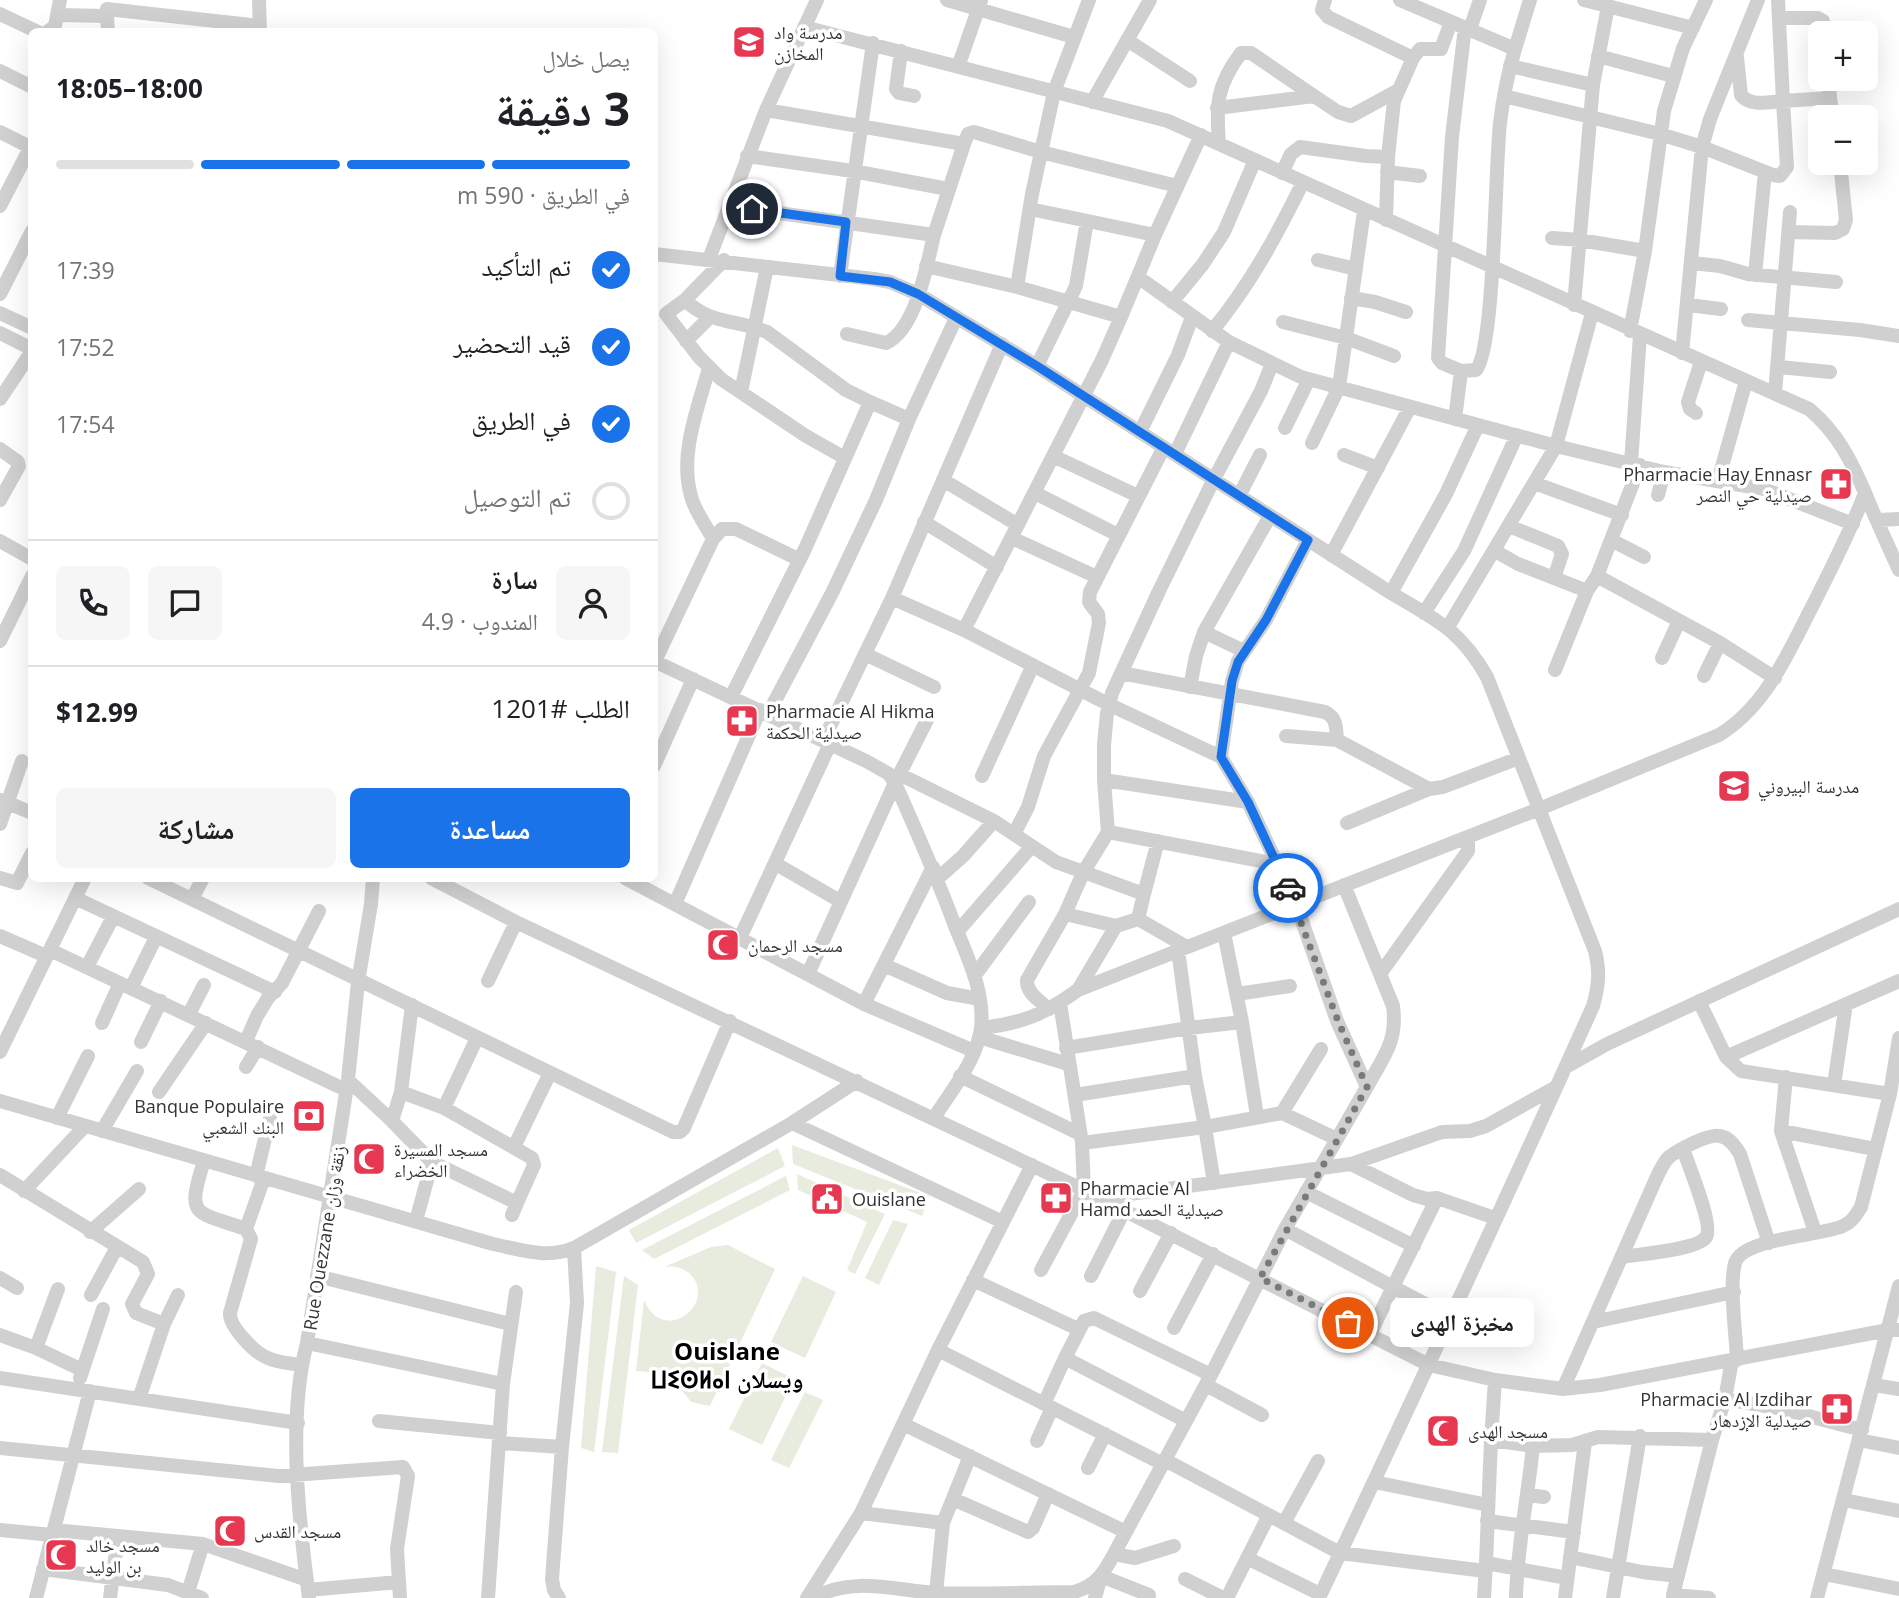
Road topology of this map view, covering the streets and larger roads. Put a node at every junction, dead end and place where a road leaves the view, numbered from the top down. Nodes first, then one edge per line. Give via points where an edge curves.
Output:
1 (60, 0) edge
2 (259, 0) edge
3 (817, 0) edge
4 (947, 0) edge
5 (1090, 0) edge
6 (1150, 0) edge
7 (1325, 0) edge
8 (1399, 0) edge
9 (1480, 0) edge
10 (1530, 0) edge
11 (1584, 0) edge
12 (1706, 0) edge
13 (1758, 0) edge
14 (1778, 0) edge
15 (981, 5) edge
16 (1424, 5) edge
17 (1608, 6) junction
18 (0, 14) edge
19 (107, 14) edge
20 (58, 15) junction
21 (1779, 18) junction
22 (1823, 21) edge
23 (1462, 26) junction
24 (804, 27) junction
25 (1693, 27) junction
26 (30, 28) edge
27 (52, 28) edge
28 (250, 28) edge
29 (260, 28) edge
30 (1074, 37) junction
31 (1128, 40) junction
32 (873, 43) junction
33 (1515, 49) junction
34 (901, 51) junction
35 (1737, 53) junction
36 (1598, 56) junction
37 (1413, 58) junction
38 (1510, 66) junction
39 (958, 67) junction
40 (0, 71) edge
41 (1674, 76) junction
42 (1190, 81) dead end
43 (28, 85) edge
44 (1593, 85) junction
45 (1830, 91) edge
46 (1054, 92) junction
47 (1397, 92) junction
48 (914, 96) dead end
49 (1314, 96) junction
50 (1504, 96) junction
51 (1830, 99) junction
52 (1783, 101) junction
53 (1091, 102) junction
54 (1831, 105) edge
55 (1217, 108) junction
56 (766, 110) junction
57 (1590, 116) junction
58 (860, 125) junction
59 (0, 132) edge
60 (1660, 134) junction
61 (1201, 135) junction
62 (964, 144) junction
63 (1219, 144) junction
64 (28, 146) edge
65 (1702, 146) junction
66 (1041, 152) junction
67 (28, 154) edge
68 (747, 156) junction
69 (1255, 160) junction
70 (1388, 164) junction
71 (853, 171) junction
72 (1765, 172) junction
73 (1282, 173) junction
74 (1841, 175) edge
75 (1420, 176) dead end
76 (1303, 182) junction
77 (1177, 186) junction
78 (948, 189) junction
79 (0, 206) edge
80 (729, 206) junction
81 (1030, 209) junction
82 (1364, 211) junction
83 (1790, 212) dead end
84 (1386, 220) junction
85 (1087, 221) junction
86 (846, 222) junction
87 (1788, 232) junction
88 (934, 235) junction
89 (1155, 235) junction
90 (1552, 238) dead end
91 (28, 239) edge
92 (1580, 240) junction
93 (1446, 247) junction
94 (1645, 251) junction
95 (658, 254) edge
96 (717, 259) junction
97 (1318, 260) dead end
98 (1692, 263) junction
99 (926, 266) junction
100 (767, 267) junction
101 (1356, 269) junction
102 (1492, 269) junction
103 (1755, 275) junction
104 (840, 276) junction
105 (1138, 277) junction
106 (1784, 278) junction
107 (1836, 282) dead end
108 (1017, 287) junction
109 (0, 294) edge
110 (918, 294) junction
111 (1352, 298) junction
112 (685, 300) junction
113 (1068, 302) junction
114 (1172, 302) junction
115 (1574, 305) junction
116 (1688, 305) junction
117 (1721, 309) dead end
118 (1406, 312) dead end
119 (0, 313) edge
120 (660, 313) edge
121 (1592, 313) junction
122 (1121, 317) junction
123 (1192, 317) junction
124 (709, 318) junction
125 (957, 318) junction
126 (1748, 320) dead end
127 (1283, 322) dead end
128 (1781, 323) junction
129 (28, 326) edge
130 (756, 327) junction
131 (1212, 331) junction
132 (0, 333) edge
133 (1635, 333) junction
134 (848, 334) dead end
135 (1899, 336) edge
136 (1346, 338) junction
137 (686, 341) junction
138 (1229, 342) junction
139 (1002, 345) junction
140 (28, 348) edge
141 (1682, 353) junction
142 (28, 356) edge
143 (1394, 356) dead end
144 (1701, 362) junction
145 (1272, 364) junction
146 (1037, 366) junction
147 (1779, 367) junction
148 (709, 368) junction
149 (1461, 371) junction
150 (1830, 372) dead end
151 (1308, 379) junction
152 (1746, 381) junction
153 (1339, 387) junction
154 (741, 392) junction
155 (1775, 393) junction
156 (1084, 396) junction
157 (0, 399) edge
158 (870, 402) junction
159 (1410, 407) junction
160 (1696, 413) dead end
161 (909, 419) junction
162 (1455, 419) junction
163 (1478, 425) junction
164 (1284, 428) dead end
165 (1140, 432) junction
166 (1517, 435) junction
167 (1312, 443) dead end
168 (1556, 446) junction
169 (0, 449) edge
170 (1170, 451) junction
171 (1260, 455) dead end
172 (1344, 455) dead end
173 (1053, 456) junction
174 (845, 458) junction
175 (1636, 464) junction
176 (1378, 468) junction
177 (1664, 472) junction
178 (1214, 479) junction
179 (943, 480) junction
180 (1718, 481) junction
181 (1534, 483) junction
182 (1035, 493) junction
183 (1865, 493) junction
184 (1658, 495) dead end
185 (1138, 496) junction
186 (1239, 496) junction
187 (0, 500) edge
188 (1622, 515) junction
189 (1270, 516) junction
190 (1899, 519) edge
191 (1878, 520) junction
192 (924, 522) junction
193 (1853, 524) junction
194 (1509, 526) junction
195 (1015, 532) junction
196 (1118, 535) junction
197 (713, 539) junction
198 (1308, 540) junction
199 (1611, 540) junction
200 (0, 541) edge
201 (1495, 551) junction
202 (1331, 555) junction
203 (28, 557) edge
204 (1644, 557) dead end
205 (800, 560) junction
206 (997, 567) junction
207 (1899, 570) edge
208 (1597, 576) junction
209 (1097, 577) junction
210 (1554, 579) junction
211 (28, 584) edge
212 (1587, 592) junction
213 (1391, 593) junction
214 (892, 598) junction
215 (1424, 613) junction
216 (1679, 621) junction
217 (1448, 627) junction
218 (964, 630) junction
219 (1204, 632) junction
220 (0, 641) edge
221 (1720, 643) junction
222 (1244, 652) junction
223 (865, 654) junction
224 (658, 655) edge
225 (1662, 658) dead end
226 (658, 662) edge
227 (1033, 665) junction
228 (1555, 670) dead end
229 (1121, 673) junction
230 (1704, 677) dead end
231 (1775, 678) junction
232 (693, 679) junction
233 (934, 687) dead end
234 (1191, 687) junction
235 (1080, 689) junction
236 (1230, 693) junction
237 (731, 697) junction
238 (1108, 704) junction
239 (764, 712) junction
240 (927, 720) dead end
241 (1286, 736) dead end
242 (1337, 740) junction
243 (826, 742) junction
244 (658, 753) edge
245 (1221, 757) junction
246 (1519, 758) junction
247 (22, 761) dead end
248 (982, 776) dead end
249 (897, 778) junction
250 (1104, 780) junction
251 (1429, 789) junction
252 (4, 801) edge
253 (1248, 802) junction
254 (1539, 809) junction
255 (28, 811) edge
256 (994, 821) junction
257 (1347, 823) dead end
258 (0, 824) edge
259 (1108, 832) junction
260 (1014, 834) junction
261 (1468, 837) junction
262 (1158, 841) junction
263 (1032, 846) junction
264 (28, 861) edge
265 (776, 864) junction
266 (1277, 864) junction
267 (935, 873) junction
268 (1083, 873) junction
269 (0, 878) edge
270 (83, 882) edge
271 (156, 882) edge
272 (201, 882) edge
273 (373, 882) edge
274 (633, 882) edge
275 (457, 884) edge
276 (1344, 885) junction
277 (1144, 894) junction
278 (75, 898) junction
279 (192, 899) junction
280 (840, 901) junction
281 (1029, 902) dead end
282 (675, 904) junction
283 (1296, 904) junction
284 (1899, 909) edge
285 (319, 912) dead end
286 (1065, 914) junction
287 (113, 917) junction
288 (1138, 919) junction
289 (516, 922) junction
290 (1116, 926) junction
291 (957, 931) junction
292 (1224, 933) junction
293 (0, 936) edge
294 (156, 937) junction
295 (740, 938) junction
296 (1182, 949) junction
297 (299, 952) junction
298 (48, 953) junction
299 (884, 965) junction
300 (87, 967) junction
301 (808, 974) junction
302 (1380, 974) junction
303 (975, 975) junction
304 (488, 981) dead end
305 (1899, 981) edge
306 (358, 982) junction
307 (204, 985) dead end
308 (125, 986) junction
309 (1290, 986) dead end
310 (1078, 990) junction
311 (275, 992) junction
312 (1237, 994) junction
313 (980, 999) junction
314 (160, 1001) junction
315 (1699, 1001) junction
316 (864, 1004) junction
317 (1846, 1004) junction
318 (412, 1006) junction
319 (1054, 1006) junction
320 (189, 1014) junction
321 (730, 1021) junction
322 (1242, 1021) junction
323 (102, 1023) dead end
324 (206, 1023) junction
325 (1189, 1028) junction
326 (477, 1038) junction
327 (1899, 1038) edge
328 (978, 1039) junction
329 (141, 1042) dead end
330 (252, 1044) junction
331 (1066, 1048) junction
332 (1321, 1049) dead end
333 (0, 1052) edge
334 (88, 1056) dead end
335 (1726, 1057) junction
336 (1068, 1063) junction
337 (246, 1067) dead end
338 (1566, 1067) junction
339 (138, 1071) dead end
340 (550, 1073) junction
341 (960, 1076) junction
342 (1195, 1076) junction
343 (1787, 1077) junction
344 (857, 1081) junction
345 (347, 1085) junction
346 (1834, 1085) junction
347 (1367, 1087) junction
348 (1556, 1087) junction
349 (159, 1091) dead end
350 (401, 1092) junction
351 (1890, 1094) junction
352 (1074, 1095) junction
353 (0, 1101) edge
354 (444, 1108) junction
355 (1282, 1112) junction
356 (1258, 1116) junction
357 (57, 1118) junction
358 (270, 1118) dead end
359 (934, 1118) junction
360 (392, 1121) junction
361 (792, 1123) junction
362 (85, 1126) junction
363 (1205, 1127) junction
364 (102, 1131) junction
365 (1781, 1131) junction
366 (1081, 1139) junction
367 (1336, 1139) junction
368 (514, 1147) junction
369 (1683, 1149) junction
370 (1875, 1149) junction
371 (204, 1161) junction
372 (432, 1162) junction
373 (1352, 1164) junction
374 (1032, 1165) junction
375 (1319, 1168) junction
376 (0, 1175) edge
377 (260, 1177) junction
378 (1214, 1183) junction
379 (139, 1189) dead end
380 (1084, 1190) junction
381 (24, 1191) junction
382 (1306, 1192) junction
383 (330, 1197) junction
384 (1100, 1198) junction
385 (1437, 1198) junction
386 (1124, 1211) junction
387 (1495, 1218) junction
388 (416, 1221) junction
389 (1003, 1222) junction
390 (246, 1229) junction
391 (1285, 1229) junction
392 (90, 1232) junction
393 (1815, 1232) junction
394 (1171, 1233) junction
395 (1769, 1243) junction
396 (1414, 1246) junction
397 (117, 1247) junction
398 (574, 1248) junction
399 (1213, 1254) junction
400 (1622, 1257) junction
401 (1041, 1270) dead end
402 (317, 1276) junction
403 (1091, 1276) dead end
404 (0, 1278) edge
405 (1260, 1278) junction
406 (973, 1280) junction
407 (1899, 1286) edge
408 (1393, 1287) junction
409 (16, 1288) dead end
410 (58, 1289) dead end
411 (1140, 1291) dead end
412 (516, 1292) dead end
413 (1734, 1292) junction
414 (91, 1295) dead end
415 (178, 1295) dead end
416 (103, 1309) dead end
417 (1452, 1318) junction
418 (1593, 1322) junction
419 (164, 1324) junction
420 (510, 1324) junction
421 (1174, 1328) dead end
422 (1078, 1329) junction
423 (1893, 1330) edge
424 (1370, 1334) junction
425 (0, 1335) edge
426 (307, 1343) junction
427 (36, 1348) junction
428 (938, 1350) junction
429 (1065, 1358) junction
430 (1735, 1360) junction
431 (1429, 1365) junction
432 (301, 1366) junction
433 (82, 1370) junction
434 (0, 1378) edge
435 (1209, 1380) junction
436 (1495, 1380) junction
437 (503, 1384) junction
438 (1874, 1385) junction
439 (1563, 1389) junction
440 (1899, 1389) edge
441 (83, 1390) junction
442 (139, 1399) junction
443 (1725, 1399) junction
444 (1048, 1406) junction
445 (1262, 1415) dead end
446 (379, 1421) dead end
447 (1186, 1421) junction
448 (298, 1423) junction
449 (904, 1424) junction
450 (1105, 1434) junction
451 (1861, 1435) junction
452 (1640, 1436) junction
453 (499, 1438) junction
454 (1491, 1440) junction
455 (1712, 1440) junction
456 (1037, 1441) dead end
457 (1585, 1442) junction
458 (1532, 1446) junction
459 (562, 1447) junction
460 (0, 1448) edge
461 (1899, 1448) edge
462 (74, 1456) junction
463 (971, 1456) junction
464 (1318, 1461) dead end
465 (1164, 1462) junction
466 (1088, 1468) dead end
467 (299, 1474) junction
468 (1374, 1482) junction
469 (1048, 1494) junction
470 (1528, 1495) junction
471 (1544, 1497) dead end
472 (953, 1499) junction
473 (1844, 1500) junction
474 (1488, 1505) junction
475 (1899, 1511) edge
476 (861, 1513) junction
477 (1269, 1515) junction
478 (1487, 1521) junction
479 (1283, 1522) junction
480 (943, 1523) junction
481 (1524, 1524) junction
482 (0, 1530) edge
483 (53, 1532) junction
484 (1126, 1532) junction
485 (1574, 1532) junction
486 (118, 1536) junction
487 (203, 1544) junction
488 (1174, 1546) dead end
489 (1340, 1553) junction
490 (1114, 1554) junction
491 (1247, 1558) junction
492 (1570, 1558) junction
493 (1485, 1567) junction
494 (1619, 1568) junction
495 (43, 1569) junction
496 (1517, 1569) junction
497 (1824, 1574) junction
498 (1678, 1576) junction
499 (111, 1577) junction
500 (1101, 1577) junction
501 (1567, 1578) junction
502 (1185, 1579) dead end
503 (399, 1582) junction
504 (1899, 1589) edge
505 (308, 1590) edge
506 (168, 1591) edge
507 (929, 1594) edge
508 (195, 1595) edge
509 (982, 1595) edge
510 (1039, 1595) edge
511 (1319, 1596) edge
512 (1673, 1597) edge
513 (36, 1598) edge
514 (110, 1598) edge
515 (400, 1598) edge
516 (488, 1598) edge
517 (559, 1598) edge
518 (807, 1598) edge
519 (815, 1598) edge
520 (1095, 1598) edge
521 (1148, 1598) edge
522 (1225, 1598) edge
523 (1484, 1598) edge
524 (1516, 1598) edge
525 (1565, 1598) edge
526 (1614, 1598) edge
527 (1709, 1598) edge
528 (1816, 1598) edge

1 - 20 street
2 - 29 street
3 - 24 street
4 - 15 street
5 - 30 street
6 - 31 street
7 - 37 street via 1322,10 1328,17
8 - 16 street
9 - 23 street
10 - 33 street
11 - 17 street
12 - 25 street
13 - 35 street
14 - 21 street
15 - 30 street
15 - 39 street
16 - 23 street
17 - 25 street
17 - 36 street
18 - 26 street
19 - 20 street
19 - 28 street
20 - 27 street
21 - 22 street
21 - 52 street
23 - 33 street
23 - 37 street via 1441,49 1420,50
23 - 93 street
24 - 32 street
24 - 56 street
25 - 41 street
30 - 46 street
31 - 42 street
31 - 53 street
32 - 34 street
32 - 58 street
33 - 38 street
34 - 39 street
34 - 48 street via 896,89
35 - 52 street via 1744,99
35 - 65 street
36 - 41 street
36 - 44 street
37 - 47 street
38 - 44 street
38 - 50 street
39 - 46 street
40 - 43 street
41 - 60 street
44 - 57 street
45 - 51 street
46 - 53 street
46 - 66 street
47 - 49 street via 1351,116
47 - 70 street
49 - 55 street
49 - 55 street via 1245,51 1225,80
50 - 57 street
50 - 102 street
51 - 52 street
51 - 54 street
52 - 72 street via 1787,167 1780,176
53 - 61 street
55 - 63 street
56 - 58 street
56 - 68 street
57 - 60 street
57 - 92 street
58 - 62 street
58 - 71 street
59 - 64 street
60 - 65 street
60 - 94 street
61 - 63 street
61 - 77 street
62 - 66 street via 974,132
62 - 78 street
63 - 69 street
65 - 72 street
65 - 98 street
66 - 77 street
66 - 81 street
67 - 79 street
68 - 71 street
68 - 80 street
69 - 73 street
69 - 114 street via 1224,232
70 - 73 street via 1366,156 1300,147
70 - 75 street
70 - 84 street
71 - 78 street
71 - 86 street
72 - 103 street
73 - 76 street
74 - 87 street via 1843,229 1835,233
76 - 82 street
76 - 131 street via 1249,284
77 - 89 street
78 - 88 street
80 - 86 street
80 - 96 street
81 - 85 street
81 - 108 street
82 - 84 street
82 - 101 street
83 - 87 street
84 - 93 street
85 - 89 street
85 - 113 street via 1076,286
86 - 88 street
86 - 104 street
87 - 106 street
88 - 99 street
89 - 105 street
90 - 92 street
91 - 109 street
92 - 94 street
92 - 115 street
93 - 102 street
93 - 149 street via 1438,358
94 - 133 street
95 - 96 street
96 - 100 street
96 - 112 street
97 - 101 street
98 - 103 street
98 - 116 street
99 - 108 street
99 - 110 street
100 - 104 street
100 - 130 street
101 - 111 street
102 - 115 street
102 - 149 street via 1481,362 1476,370
103 - 106 street
104 - 110 street via 890,282
105 - 114 street
105 - 122 street
106 - 107 street
106 - 128 street
108 - 113 street
110 - 125 street
110 - 134 street via 892,341 876,342
111 - 118 street
111 - 136 street
112 - 120 street
112 - 124 street
113 - 122 street
113 - 146 street
114 - 123 street
115 - 121 street
116 - 117 street
116 - 141 street
119 - 129 street
120 - 137 street
121 - 133 street
121 - 168 street
122 - 156 street
123 - 131 street
123 - 165 street
124 - 130 street
124 - 137 street
125 - 139 street
125 - 161 street
126 - 128 street
127 - 136 street
128 - 135 street
128 - 147 street
130 - 154 street
130 - 158 street
131 - 138 street
132 - 140 street
133 - 141 street
133 - 175 street
136 - 143 street
136 - 153 street
137 - 148 street
138 - 145 street
138 - 170 street
139 - 146 street
139 - 179 street
141 - 144 street
142 - 157 street
144 - 152 street
144 - 160 street via 1688,402
145 - 151 street
145 - 178 street
146 - 156 street
147 - 150 street
147 - 155 street
148 - 154 street
148 - 197 street via 688,461 691,496
149 - 162 street
151 - 153 street
151 - 164 street
152 - 155 street
152 - 180 street
153 - 159 street
153 - 167 street
154 - 174 street
155 - 183 street via 1824,422 1859,475
156 - 165 street
156 - 173 street
158 - 161 street
158 - 174 street
159 - 162 street
159 - 176 street
161 - 239 street via 832,593
162 - 163 street
163 - 166 street
163 - 213 street
165 - 170 street
166 - 168 street
166 - 215 street via 1464,551
168 - 175 street
168 - 181 street
169 - 187 street via 19,466
170 - 178 street
170 - 185 street
171 - 186 street
172 - 176 street
173 - 182 street
173 - 185 street
174 - 205 street
175 - 177 street
175 - 188 street
176 - 202 street
177 - 180 street
177 - 184 street
178 - 186 street
178 - 229 street
179 - 192 street
179 - 195 street
180 - 193 street via 1765,489
181 - 188 street
181 - 194 street
182 - 195 street
182 - 196 street
183 - 191 street
183 - 193 street
185 - 196 street
186 - 189 street
188 - 199 street
189 - 198 street
189 - 219 street
190 - 191 street
191 - 207 street
192 - 206 street
192 - 214 street
193 - 231 street
194 - 201 street
194 - 210 street via 1558,546 1562,554
195 - 206 street
195 - 209 street
196 - 209 street
197 - 205 street via 722,529 736,529
197 - 224 street
198 - 202 street
198 - 222 street
199 - 204 street
199 - 208 street
200 - 203 street
201 - 210 street
201 - 217 street
202 - 213 street
205 - 237 street
206 - 218 street
208 - 212 street
208 - 216 street
209 - 235 street via 1088,598 1099,623 1089,673
210 - 212 street
211 - 220 street
212 - 228 street
213 - 215 street
214 - 218 street
214 - 223 street
215 - 217 street
216 - 221 street
216 - 225 street
217 - 246 street via 1465,643 1487,677
218 - 227 street
219 - 222 street
219 - 234 street
221 - 230 street
221 - 231 street
222 - 236 street
223 - 233 street
223 - 243 street
226 - 232 street
227 - 235 street
227 - 248 street
229 - 234 street
229 - 238 street
231 - 254 street via 1738,723 1719,735
232 - 237 street
232 - 244 street
234 - 236 street
235 - 238 street
235 - 260 street via 1044,756
236 - 242 street via 1325,712 1336,722
236 - 245 street
237 - 239 street
238 - 245 street
238 - 250 street
239 - 243 street
239 - 282 street
240 - 249 street
241 - 242 street
242 - 251 street
243 - 249 street
243 - 265 street
245 - 253 street
246 - 251 street
246 - 254 street
247 - 252 street
249 - 256 street
249 - 267 street
249 - 280 street
250 - 253 street
250 - 259 street
251 - 257 street
252 - 255 street
252 - 258 street
253 - 266 street
254 - 261 street
254 - 338 street via 1600,971 1593,1006
256 - 260 street
256 - 267 street
259 - 262 street
259 - 268 street
260 - 263 street
261 - 276 street
261 - 302 street via 1468,850
262 - 266 street
262 - 277 street
263 - 268 street
263 - 291 street
264 - 269 street via 17,883
265 - 280 street
265 - 295 street
266 - 283 street
267 - 291 street
267 - 299 street
268 - 277 street
268 - 286 street
270 - 278 street
271 - 279 street
272 - 279 street
273 - 306 street, Rue Ouezzane زنقة وزان
274 - 282 street
275 - 289 street
276 - 283 street
276 - 302 street
277 - 288 street
278 - 287 street
278 - 298 street
279 - 297 street
280 - 301 street
281 - 303 street
282 - 295 street
283 - 292 street
283 - 347 street
284 - 315 street
285 - 297 street
286 - 290 street
286 - 319 street via 1026,986 1031,994
287 - 294 street
287 - 300 street
288 - 290 street
288 - 296 street
289 - 304 street
289 - 321 street
290 - 310 street
291 - 303 street
292 - 296 street
292 - 312 street
293 - 298 street
294 - 308 street
294 - 311 street
295 - 301 street
296 - 310 street
296 - 325 street
297 - 306 street
297 - 311 street
298 - 300 street
298 - 333 street
299 - 313 street via 947,993
299 - 316 street
300 - 308 street
301 - 316 street
302 - 347 street via 1394,1006 1396,1025
303 - 313 street
305 - 317 street
306 - 318 street
306 - 345 street, Rue Ouezzane زنقة وزان
307 - 320 street
308 - 314 street
308 - 323 street
309 - 312 street
310 - 319 street
311 - 330 street via 257,1016
312 - 322 street
313 - 328 street
314 - 320 street
314 - 329 street
315 - 335 street
315 - 338 street
316 - 328 street
317 - 335 street
317 - 346 street
318 - 326 street
318 - 350 street
319 - 328 street
319 - 331 street
320 - 324 street
321 - 340 street via 680,1132
321 - 344 street
322 - 325 street
322 - 356 street
324 - 330 street
324 - 349 street
325 - 331 street
325 - 342 street
326 - 340 street
326 - 354 street
327 - 351 street
328 - 336 street
328 - 341 street
330 - 337 street
330 - 345 street
331 - 336 street
332 - 355 street
334 - 357 street
335 - 343 street via 1749,1074
336 - 352 street
338 - 348 street
339 - 364 street
340 - 368 street
341 - 359 street
341 - 366 street
342 - 352 street
342 - 363 street
343 - 346 street
343 - 365 street
344 - 359 street
344 - 361 street
345 - 360 street
345 - 383 street, Rue Ouezzane زنقة وزان
346 - 351 street
347 - 367 street
348 - 373 street via 1486,1126 1441,1132
348 - 387 street
350 - 354 street
350 - 360 street
351 - 370 street
352 - 366 street
353 - 357 street
354 - 368 street
355 - 356 street
355 - 367 street
356 - 363 street
357 - 362 street
358 - 377 street
359 - 374 street
360 - 372 street
361 - 389 street
361 - 398 street
362 - 364 street
362 - 381 street
363 - 366 street
363 - 378 street
364 - 371 street
365 - 370 street
365 - 393 street
366 - 380 street
367 - 375 street
368 - 372 street via 532,1158 534,1165 515,1209
369 - 395 street via 1718,1135 1732,1143 1740,1154
369 - 400 street via 1663,1165
369 - 400 street via 1708,1224 1706,1238 1689,1247
370 - 393 street via 1856,1216 1841,1227
371 - 377 street
371 - 390 street via 193,1198 198,1210
372 - 388 street
373 - 375 street
373 - 385 street via 1413,1195
374 - 380 street
374 - 389 street
375 - 378 street
375 - 382 street
376 - 381 street
377 - 383 street
377 - 390 street
378 - 384 street
379 - 392 street
380 - 384 street
380 - 401 street
381 - 392 street
382 - 391 street
382 - 396 street
383 - 388 street
383 - 402 street, Rue Ouezzane زنقة وزان
384 - 386 street
385 - 387 street
385 - 396 street
386 - 394 street
386 - 403 street
387 - 417 street
388 - 398 street via 542,1255
389 - 406 street
390 - 432 street via 251,1239 230,1321 265,1357
391 - 405 street
391 - 408 street
392 - 397 street
393 - 395 street
394 - 399 street
394 - 411 street
395 - 413 street via 1738,1256
396 - 408 street
397 - 414 street
397 - 419 street via 147,1268 133,1311
398 - 459 street via 577,1303
399 - 405 street
399 - 421 street
400 - 418 street
402 - 420 street
402 - 426 street, Rue Ouezzane زنقة وزان
404 - 409 street
405 - 424 street
405 - 435 street
406 - 422 street
406 - 428 street
407 - 423 street
408 - 417 street
408 - 424 street
410 - 427 street
412 - 420 street
413 - 418 street
413 - 430 street
415 - 419 street
416 - 433 street
417 - 431 street
418 - 439 street
419 - 442 street
420 - 437 street
422 - 429 street
422 - 435 street via 1088,1318 1099,1319
423 - 430 street
423 - 438 street
424 - 431 street
425 - 427 street
426 - 432 street, Rue Ouezzane زنقة وزان
426 - 437 street
427 - 433 street
428 - 444 street
428 - 449 street
429 - 444 street
429 - 447 street
430 - 439 street
430 - 443 street
431 - 436 street
431 - 468 street
432 - 448 street, Rue Ouezzane زنقة وزان
433 - 441 street
434 - 441 street
435 - 445 street
435 - 447 street
436 - 439 street
436 - 454 street
437 - 453 street
438 - 440 street
438 - 451 street
441 - 442 street
441 - 462 street
442 - 448 street
443 - 451 street via 1782,1409
443 - 455 street
444 - 450 street
444 - 456 street
446 - 453 street
447 - 465 street
448 - 467 street, Rue Ouezzane زنقة وزان
449 - 463 street
449 - 476 street
450 - 465 street
450 - 466 street
451 - 461 street
451 - 473 street
452 - 455 street
452 - 457 street via 1598,1437
452 - 494 street
453 - 459 street
453 - 516 street
454 - 458 street
454 - 474 street
455 - 498 street
457 - 458 street
457 - 485 street
458 - 470 street
459 - 517 street via 552,1579
460 - 462 street
462 - 467 street via 278,1476
462 - 483 street
463 - 469 street
463 - 472 street
464 - 479 street
465 - 477 street
465 - 484 street
467 - 503 street via 398,1466 407,1471 397,1549
467 - 505 street, Rue Ouezzane زنقة وزان
468 - 474 street
468 - 489 street
469 - 472 street via 1028,1532
469 - 484 street
470 - 471 street
470 - 481 street
472 - 480 street
473 - 475 street
473 - 497 street
474 - 478 street
476 - 480 street
476 - 518 street
477 - 479 street
477 - 491 street
478 - 481 street
478 - 493 street
479 - 489 street
480 - 507 street
481 - 485 street
481 - 496 street
482 - 483 street
483 - 486 street
483 - 495 street
484 - 490 street
485 - 492 street
486 - 487 street
486 - 499 street
487 - 505 street
487 - 508 street
488 - 490 street via 1135,1558
489 - 493 street
489 - 511 street
490 - 500 street
491 - 511 street
491 - 522 street
492 - 494 street
492 - 501 street
493 - 496 street
493 - 523 street
494 - 498 street
494 - 526 street
495 - 499 street
495 - 513 street
496 - 501 street
496 - 524 street
497 - 504 street
497 - 528 street
498 - 512 street
499 - 506 street
499 - 514 street
500 - 510 street via 1074,1592
500 - 520 street
500 - 521 street
501 - 525 street
502 - 522 street
503 - 505 street
503 - 515 street
506 - 508 street
507 - 509 street
507 - 519 street via 847,1586
509 - 510 street
512 - 527 street

